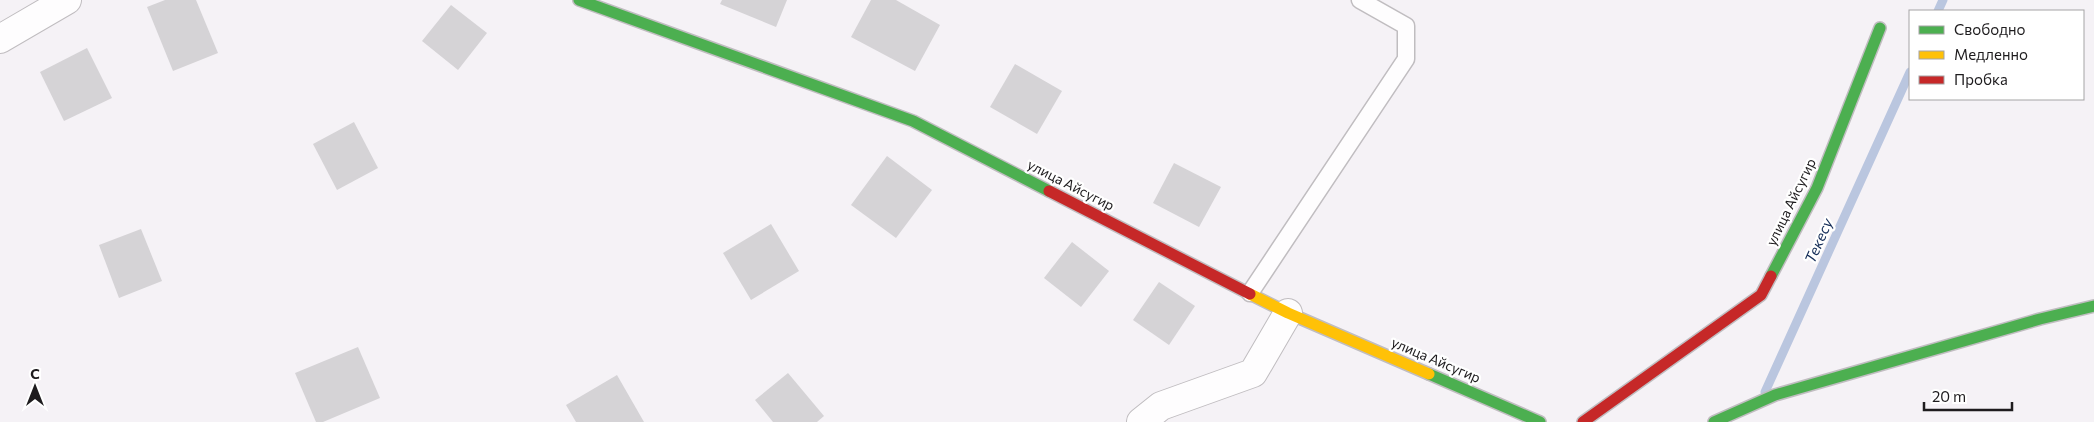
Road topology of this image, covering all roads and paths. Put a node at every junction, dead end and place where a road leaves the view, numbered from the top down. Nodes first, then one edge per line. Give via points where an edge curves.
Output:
1 (67, 0) edge
2 (579, 0) edge
3 (1360, 0) edge
4 (1880, 28) dead end
5 (0, 39) edge
6 (1250, 293) junction
7 (2094, 306) edge
8 (1288, 313) junction
9 (1141, 422) edge
10 (1540, 422) edge
11 (1582, 422) edge
12 (1714, 422) edge

1 - 5 street
2 - 6 street, улица Айсугир via 913,121
3 - 6 lane via 1406,26 1406,59
4 - 11 street, улица Айсугир via 1817,188 1760,295
6 - 8 street, улица Айсугир
7 - 12 street via 1775,395
8 - 9 street via 1253,373 1161,406
8 - 10 street, улица Айсугир

